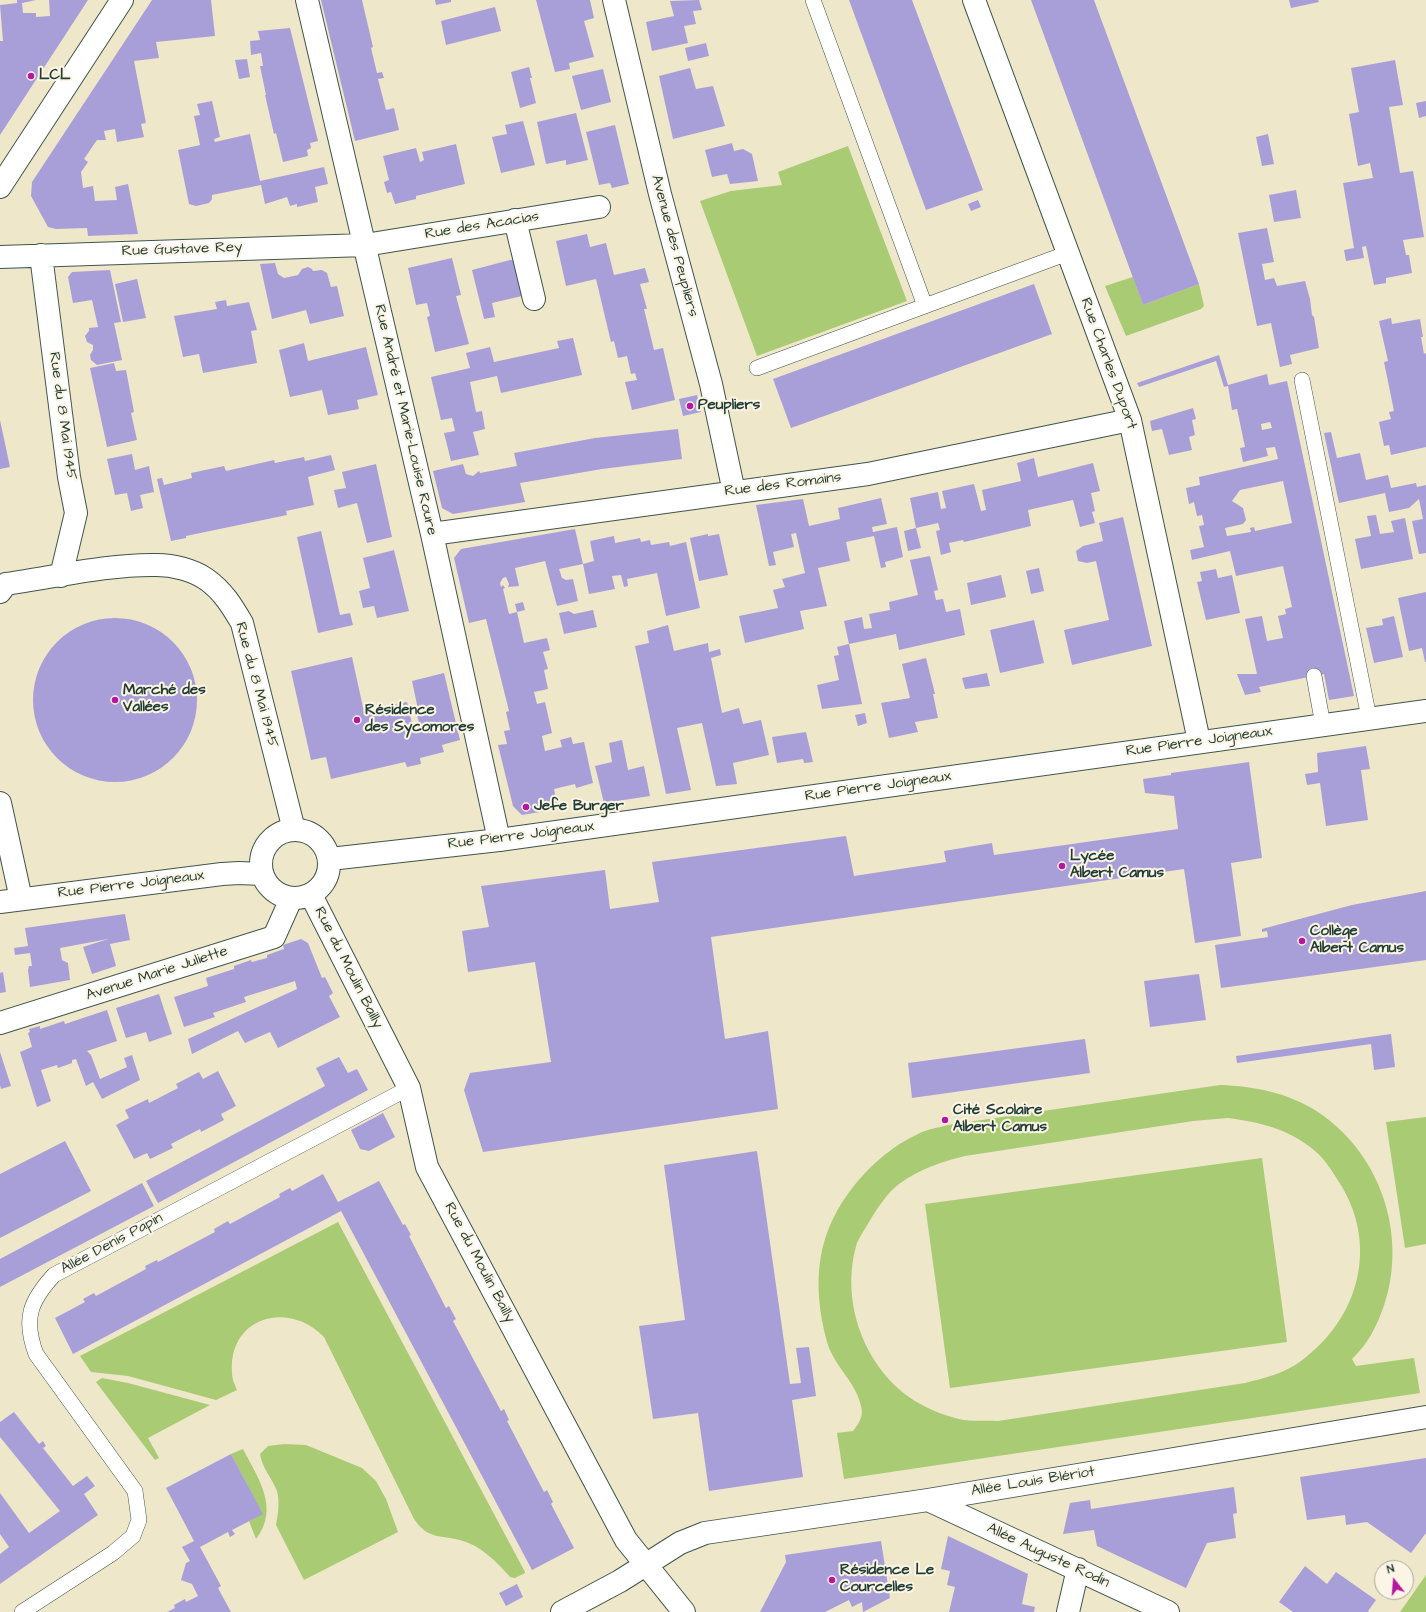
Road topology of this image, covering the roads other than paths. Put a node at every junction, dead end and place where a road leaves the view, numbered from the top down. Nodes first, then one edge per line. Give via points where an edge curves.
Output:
1 (122, 0) edge
2 (307, 0) edge
3 (614, 0) edge
4 (813, 0) edge
5 (974, 0) edge
6 (0, 187) edge
7 (599, 207) dead end
8 (515, 220) junction
9 (364, 245) junction
10 (1068, 253) junction
11 (41, 255) junction
12 (0, 257) edge
13 (534, 299) dead end
14 (925, 306) junction
15 (757, 368) dead end
16 (1302, 380) dead end
17 (1130, 420) junction
18 (734, 492) junction
19 (432, 534) junction
20 (61, 576) junction
21 (0, 592) edge
22 (1314, 676) dead end
23 (1426, 711) edge
24 (1369, 718) junction
25 (1323, 724) junction
26 (1199, 741) junction
27 (0, 804) edge
28 (294, 830) junction
29 (499, 840) junction
30 (330, 859) junction
31 (262, 874) junction
32 (301, 897) junction
33 (10, 900) edge
34 (0, 1023) edge
35 (409, 1088) junction
36 (1426, 1417) edge
37 (928, 1500) junction
38 (646, 1564) junction
39 (1078, 1569) junction
40 (22, 1612) edge
41 (562, 1612) edge
42 (684, 1612) edge
43 (1068, 1612) edge
44 (1168, 1612) edge

1 - 6 street
2 - 9 street, Rue André et Marie-Louise Roure
3 - 18 street, Avenue des Peupliers via 660,194 710,384
4 - 14 lane
5 - 10 street, Rue Charles Duport
7 - 8 street, Rue des Acacias
8 - 9 street, Rue des Acacias
8 - 13 street
9 - 11 street, Rue Gustave Rey
9 - 19 street, Rue André et Marie-Louise Roure
10 - 14 lane
10 - 17 street, Rue Charles Duport
11 - 12 street, Rue Gustave Rey
11 - 20 street, Rue du 8 Mai 1945 via 69,477 76,513
14 - 15 lane
16 - 24 lane
17 - 18 street, Rue des Romains via 868,474
17 - 26 street, Rue Charles Duport
18 - 19 street, Rue des Romains
19 - 29 street, Rue André et Marie-Louise Roure
20 - 21 street, Rue du 8 Mai 1945 via 6,584
20 - 28 street, Rue du 8 Mai 1945 via 158,565 184,569 206,578 228,598 242,623
22 - 25 lane
23 - 24 street, Rue Pierre Joigneaux
24 - 25 street, Rue Pierre Joigneaux
25 - 26 street, Rue Pierre Joigneaux
26 - 29 street, Rue Pierre Joigneaux
27 - 33 street
28 - 30 street via 313,835 324,845
28 - 31 street via 270,840 261,856
29 - 30 street, Rue Pierre Joigneaux
30 - 32 street via 329,872 324,883
31 - 32 street via 266,883 281,896
31 - 33 street, Rue Pierre Joigneaux via 227,874
32 - 34 street, Avenue Marie Juliette via 274,937
32 - 35 street, Rue du Moulin Bailly
35 - 38 street, Rue du Moulin Bailly via 427,1167 626,1540
35 - 40 lane, Allée Denis Papin via 54,1274 40,1291 31,1306 29,1322 31,1341 36,1354 135,1491 139,1520 133,1536 114,1553
36 - 37 street, Allée Louis Blériot
37 - 38 street, Allée Louis Blériot via 705,1534 680,1543
37 - 39 street, Allée Auguste Rodin
38 - 41 street, Allée Louis Blériot
38 - 42 street, Rue du Moulin Bailly
39 - 43 street
39 - 44 street, Allée Auguste Rodin

